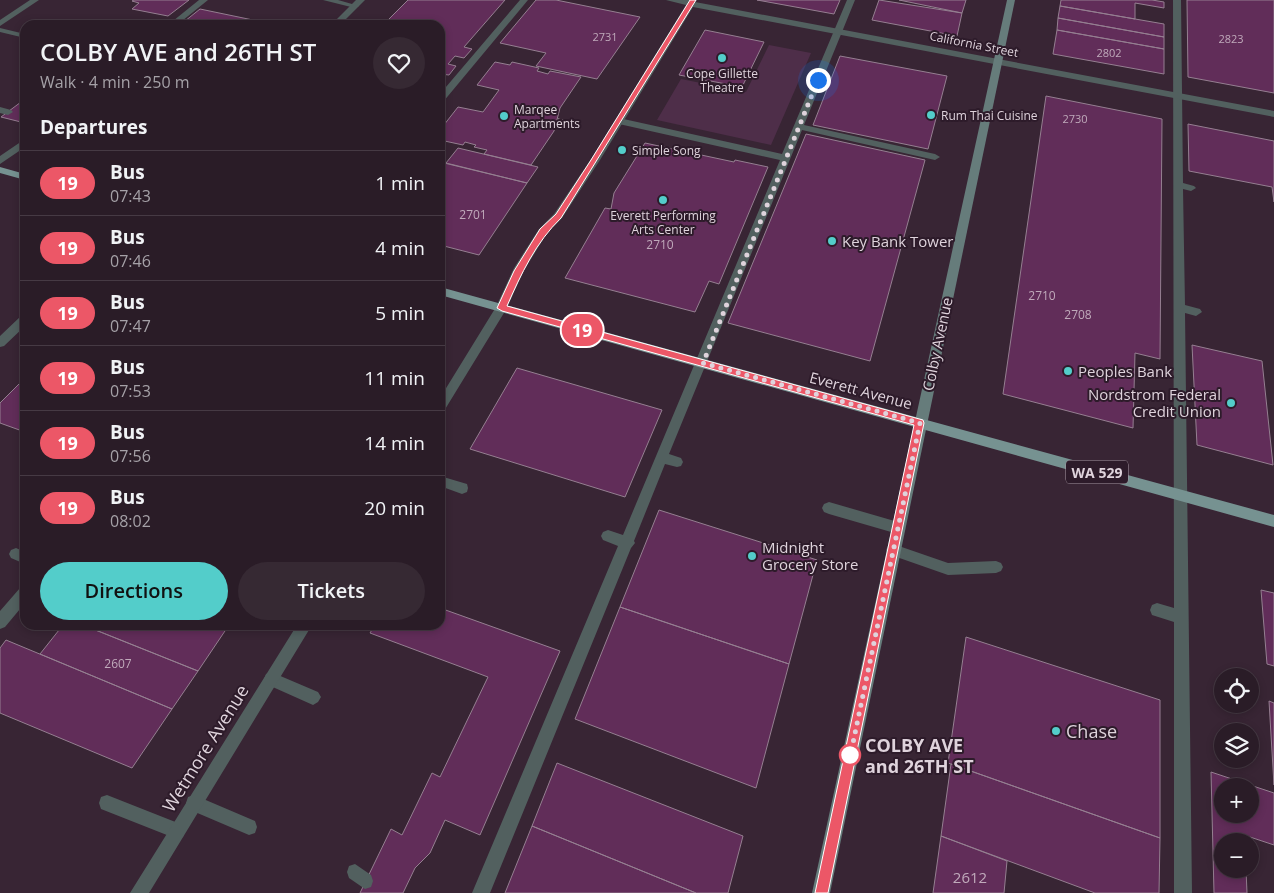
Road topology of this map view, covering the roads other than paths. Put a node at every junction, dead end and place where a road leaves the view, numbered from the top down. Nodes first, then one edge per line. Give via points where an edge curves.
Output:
1 (35, 0) edge
2 (208, 0) edge
3 (327, 0) edge
4 (524, 0) edge
5 (670, 0) edge
6 (851, 0) edge
7 (1011, 0) edge
8 (1177, 0) edge
9 (692, 2) edge
10 (358, 3) edge
11 (179, 20) edge
12 (340, 20) edge
13 (0, 24) edge
14 (0, 30) edge
15 (838, 31) junction
16 (20, 35) edge
17 (998, 62) junction
18 (445, 94) edge
19 (1178, 96) junction
20 (1274, 114) edge
21 (619, 121) junction
22 (799, 127) junction
23 (20, 146) edge
24 (935, 157) dead end
25 (786, 158) junction
26 (0, 161) edge
27 (0, 170) edge
28 (20, 175) edge
29 (1179, 219) junction
30 (1192, 222) dead end
31 (445, 292) edge
32 (502, 308) junction
33 (1179, 308) junction
34 (1196, 312) dead end
35 (20, 324) edge
36 (0, 343) edge
37 (703, 363) junction
38 (445, 400) edge
39 (920, 423) junction
40 (663, 458) junction
41 (678, 462) dead end
42 (445, 483) edge
43 (462, 488) dead end
44 (1180, 495) junction
45 (829, 508) dead end
46 (1274, 521) edge
47 (898, 528) junction
48 (608, 536) dead end
49 (628, 543) junction
50 (893, 550) junction
51 (996, 567) dead end
52 (20, 598) edge
53 (1157, 610) dead end
54 (1181, 618) junction
55 (0, 622) edge
56 (302, 630) edge
57 (271, 680) junction
58 (314, 697) dead end
59 (107, 803) dead end
60 (194, 803) junction
61 (249, 827) dead end
62 (177, 831) junction
63 (139, 893) edge
64 (482, 893) edge
65 (822, 893) edge
66 (1183, 893) edge

1 - 13 street
2 - 11 street
3 - 10 street
4 - 18 street
5 - 9 street, California Street
6 - 15 street
7 - 17 main road, Colby Avenue
8 - 19 street
9 - 15 street, California Street
9 - 21 street
10 - 12 street
14 - 16 street
15 - 17 street, California Street
15 - 22 street
17 - 19 street, California Street
17 - 39 main road, Colby Avenue
19 - 20 street, California Street
19 - 29 street via 1185,186
21 - 25 street
21 - 32 street via 558,216 543,230 518,271
22 - 24 street
22 - 25 street
23 - 26 street
25 - 37 street
27 - 28 main road
29 - 30 street
29 - 33 street
31 - 32 main road, Everett Avenue / WA 529
32 - 37 main road, Everett Avenue / WA 529
32 - 38 street
33 - 34 street
33 - 44 street
35 - 36 street
37 - 39 main road, Everett Avenue / WA 529
37 - 40 street
39 - 44 main road, Everett Avenue / WA 529
39 - 47 main road, Colby Avenue
40 - 41 street
40 - 49 street
42 - 43 street
44 - 46 main road, Everett Avenue / WA 529
44 - 54 street
45 - 47 street
47 - 50 main road, Colby Avenue
48 - 49 street
49 - 64 street
50 - 51 street via 948,569
50 - 65 main road, Colby Avenue
52 - 55 street
53 - 54 street
54 - 66 street
56 - 57 street, Wetmore Avenue
57 - 58 street
57 - 60 street, Wetmore Avenue
59 - 62 street
60 - 61 street
60 - 62 street, Wetmore Avenue
62 - 63 street, Wetmore Avenue

